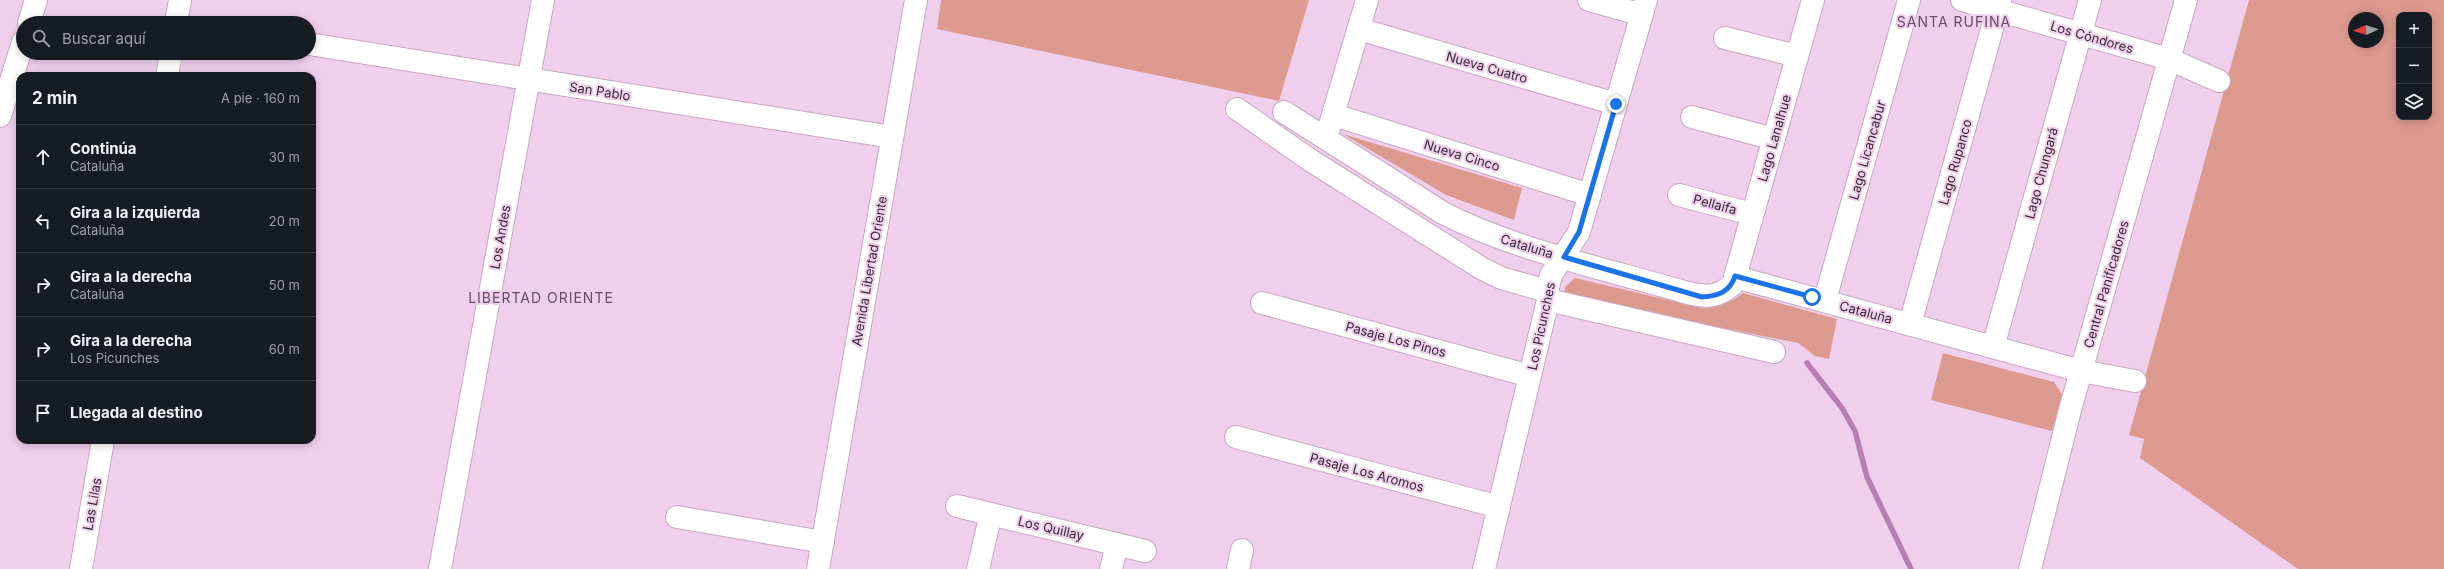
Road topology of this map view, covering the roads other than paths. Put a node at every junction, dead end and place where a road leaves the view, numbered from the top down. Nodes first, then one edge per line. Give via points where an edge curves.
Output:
1 (36, 0) edge
2 (180, 0) edge
3 (543, 0) edge
4 (916, 0) edge
5 (1367, 0) edge
6 (1589, 0) edge
7 (1813, 0) edge
8 (1909, 0) edge
9 (1962, 0) edge
10 (2090, 0) edge
11 (2186, 0) edge
12 (1998, 5) edge
13 (1644, 7) edge
14 (31, 16) edge
15 (177, 16) edge
16 (1359, 29) junction
17 (2080, 34) junction
18 (1725, 38) dead end
19 (316, 45) edge
20 (1797, 56) junction
21 (2169, 59) junction
22 (17, 60) edge
23 (170, 60) edge
24 (168, 72) edge
25 (529, 79) junction
26 (2219, 81) dead end
27 (1616, 104) junction
28 (1237, 109) dead end
29 (1284, 112) dead end
30 (0, 114) edge
31 (1334, 115) junction
32 (1692, 117) dead end
33 (892, 137) junction
34 (1324, 138) junction
35 (1774, 139) junction
36 (1310, 160) junction
37 (1679, 194) dead end
38 (1590, 195) junction
39 (1752, 214) junction
40 (1564, 257) junction
41 (1735, 276) junction
42 (1547, 296) junction
43 (1824, 300) junction
44 (1262, 302) dead end
45 (1910, 324) junction
46 (1993, 347) junction
47 (1774, 352) dead end
48 (2081, 371) junction
49 (1530, 376) junction
50 (2135, 381) dead end
51 (1236, 437) dead end
52 (102, 444) edge
53 (957, 506) dead end
54 (1499, 507) junction
55 (991, 514) junction
56 (677, 517) dead end
57 (823, 542) junction
58 (1117, 544) junction
59 (1145, 550) dead end
60 (81, 569) edge
61 (440, 569) edge
62 (818, 569) edge
63 (978, 569) edge
64 (1111, 569) edge
65 (1484, 569) edge
66 (2030, 569) edge

1 - 14 street
2 - 15 street
3 - 25 street, Los Andes
4 - 33 street, Avenida Libertad Oriente
5 - 16 street
6 - 13 street
7 - 20 street, Lago Lanalhue
8 - 43 street, Lago Licancabur
9 - 12 street, Los Cóndores
10 - 17 street, Lago Chungará
11 - 21 street, Central Panificadores
12 - 17 street, Los Cóndores
12 - 45 street, Lago Rupanco
13 - 27 street, Los Picunches
16 - 27 street, Nueva Cuatro
16 - 31 street
17 - 21 street, Los Cóndores
17 - 46 street, Lago Chungará
18 - 20 street
19 - 25 street, San Pablo
20 - 35 street, Lago Lanalhue
21 - 26 street, Los Cóndores
21 - 48 street, Central Panificadores
22 - 30 street
23 - 24 street
25 - 33 street, San Pablo
25 - 61 street, Los Andes
27 - 38 street, Los Picunches
28 - 36 street
29 - 34 street, Cataluña
31 - 34 street
31 - 38 street, Nueva Cinco
32 - 35 street
33 - 57 street, Avenida Libertad Oriente
34 - 36 street
34 - 40 street, Cataluña via 1468,226
35 - 39 street, Lago Lanalhue
36 - 42 street via 1480,268
37 - 39 street, Pellaifa
38 - 40 street, Los Picunches via 1579,232
39 - 41 street, Lago Lanalhue
40 - 41 street, Cataluña via 1702,297 1716,296 1726,291
40 - 42 street, Los Picunches via 1551,275
41 - 43 street, Cataluña
42 - 47 street
42 - 49 street, Los Picunches
43 - 45 street, Cataluña
44 - 49 street, Pasaje Los Pinos
45 - 46 street, Cataluña
46 - 48 street, Cataluña
48 - 50 street, Cataluña
48 - 66 street, Central Panificadores
49 - 54 street, Los Picunches
51 - 54 street, Pasaje Los Aromos
52 - 60 street, Las Lilas
53 - 55 street, Los Quillay
54 - 65 street, Los Picunches
55 - 58 street, Los Quillay
55 - 63 street
56 - 57 street
57 - 62 street, Avenida Libertad Oriente
58 - 59 street, Los Quillay
58 - 64 street

